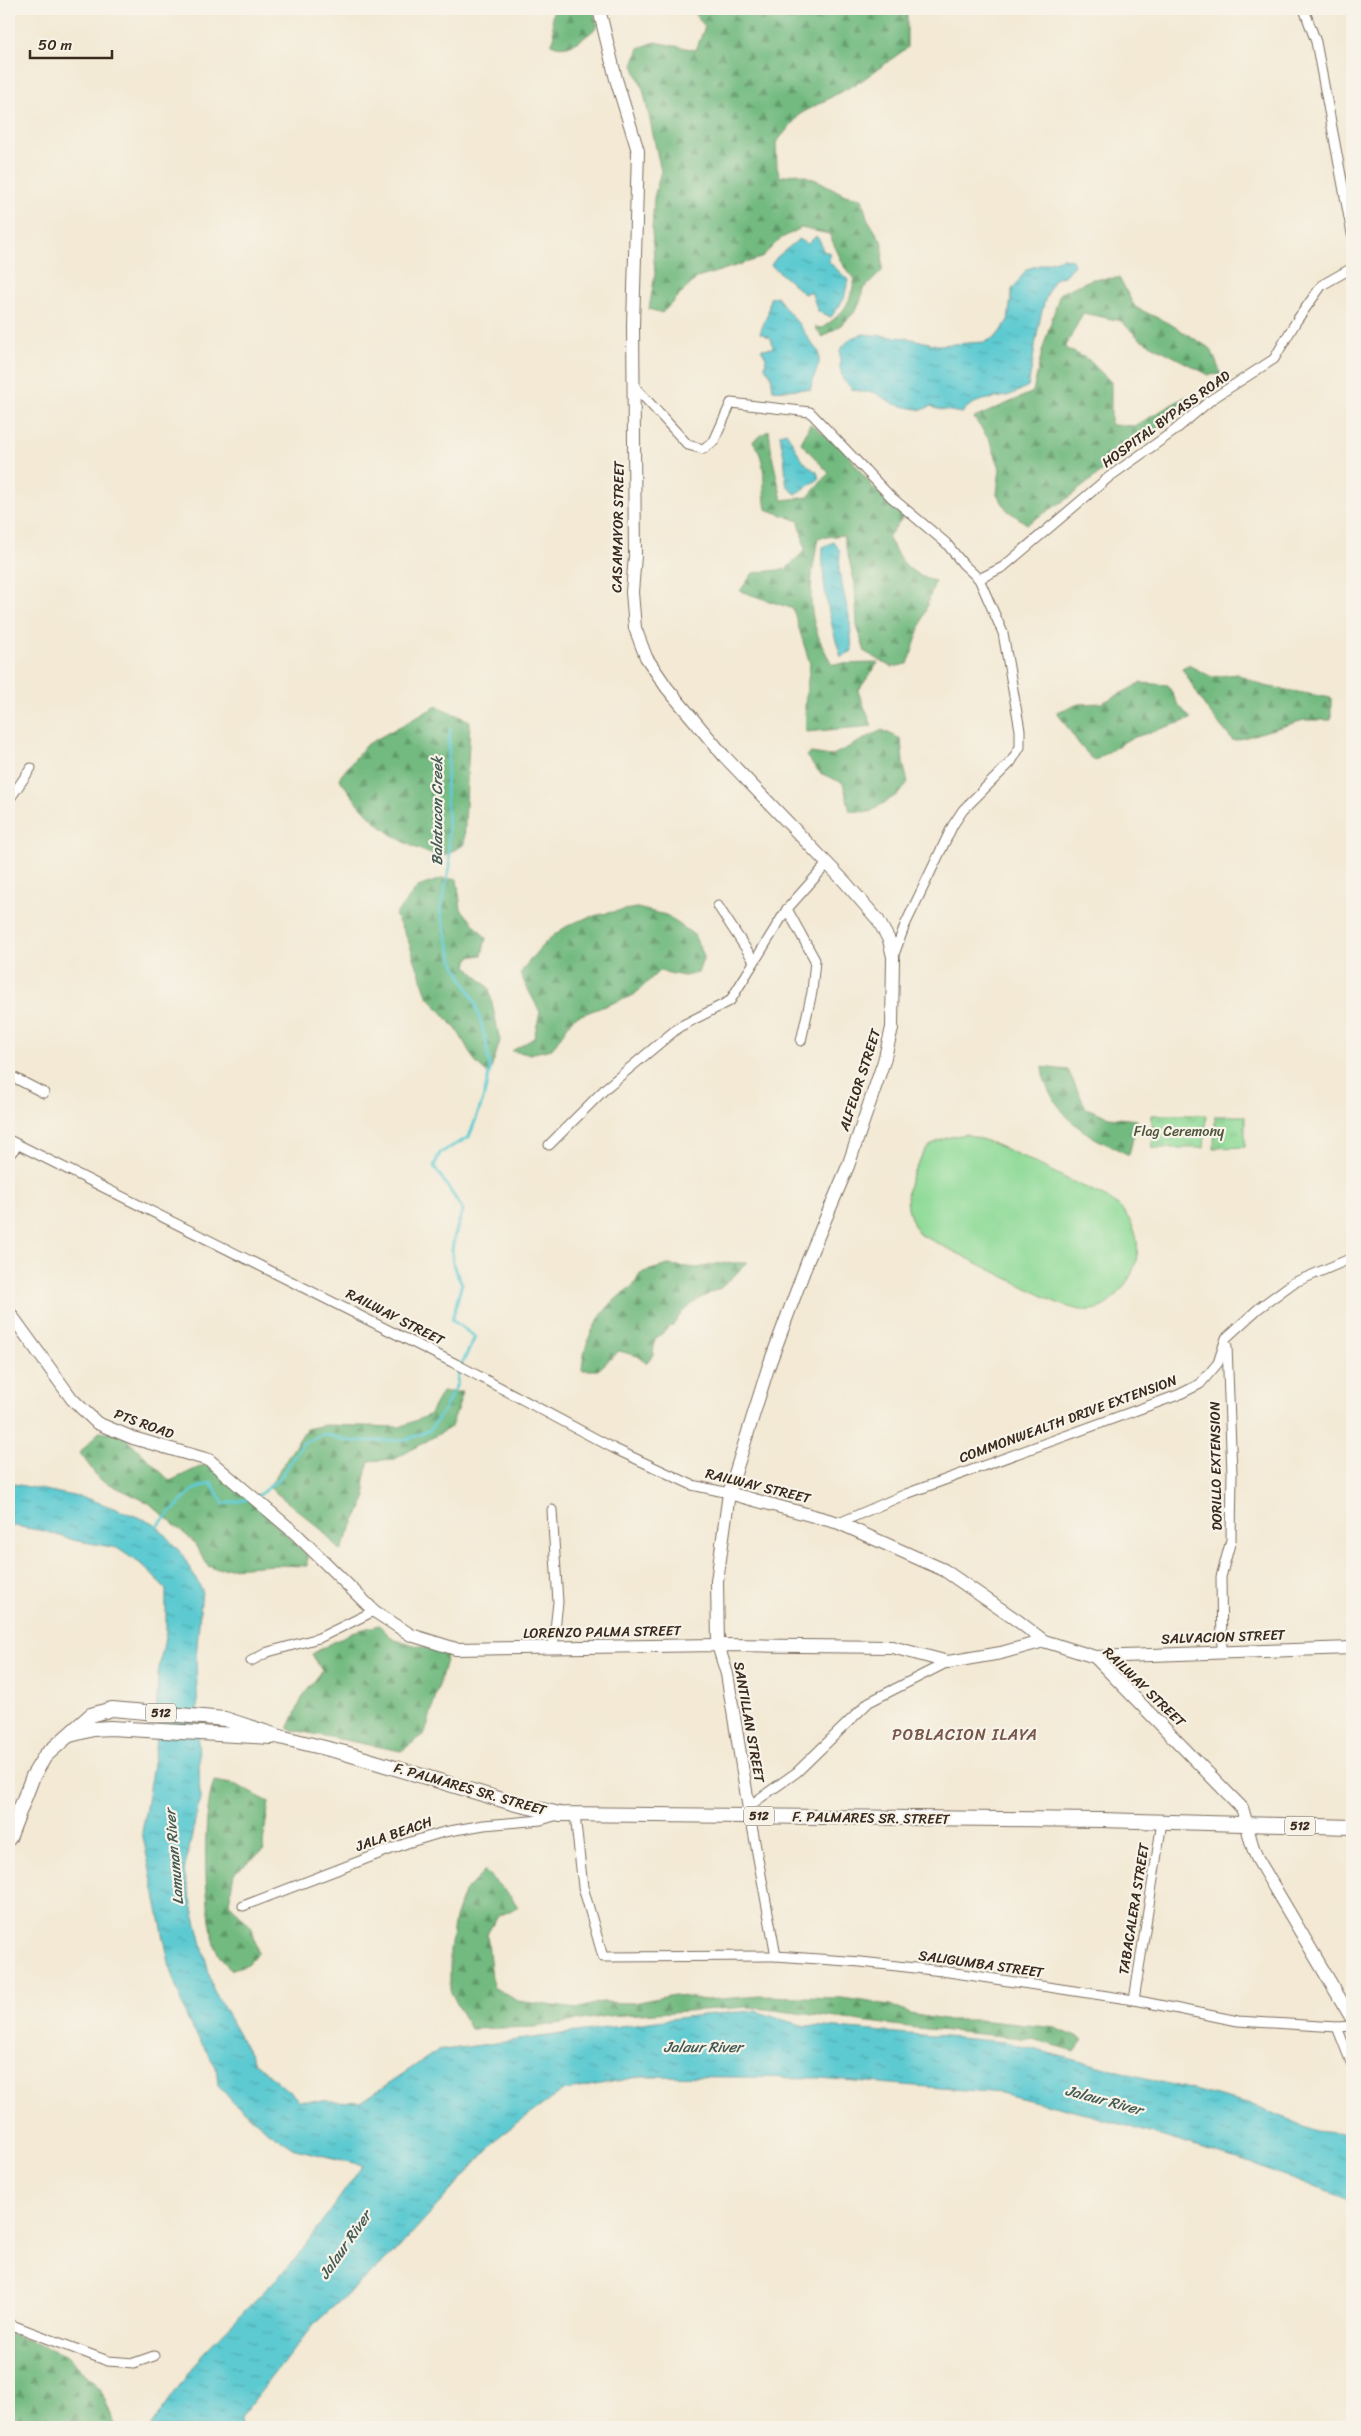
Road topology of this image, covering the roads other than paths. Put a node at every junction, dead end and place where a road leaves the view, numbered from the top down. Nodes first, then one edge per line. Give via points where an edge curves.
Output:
1 (599, 9) edge
2 (1304, 9) edge
3 (1352, 234) edge
4 (1352, 268) edge
5 (634, 386) junction
6 (979, 579) junction
7 (32, 768) dead end
8 (9, 800) edge
9 (827, 864) junction
10 (718, 906) dead end
11 (787, 909) junction
12 (894, 957) junction
13 (754, 961) junction
14 (801, 1041) dead end
15 (9, 1075) edge
16 (44, 1093) dead end
17 (9, 1140) edge
18 (18, 1144) junction
19 (549, 1145) dead end
20 (9, 1155) edge
21 (1352, 1258) edge
22 (9, 1312) edge
23 (1226, 1338) junction
24 (729, 1493) junction
25 (552, 1510) dead end
26 (839, 1523) junction
27 (296, 1534) joint
28 (374, 1612) junction
29 (1044, 1641) junction
30 (718, 1645) junction
31 (553, 1648) junction
32 (1352, 1648) edge
33 (1222, 1653) junction
34 (1095, 1657) junction
35 (250, 1661) dead end
36 (948, 1662) junction
37 (66, 1736) junction
38 (280, 1737) junction
39 (750, 1811) junction
40 (560, 1814) junction
41 (574, 1815) junction
42 (1162, 1822) junction
43 (1248, 1824) junction
44 (1352, 1827) edge
45 (9, 1838) edge
46 (244, 1906) dead end
47 (776, 1956) junction
48 (1134, 2000) junction
49 (1352, 2019) edge
50 (1352, 2026) edge
51 (1337, 2027) junction
52 (1352, 2065) edge
53 (9, 2324) edge
54 (154, 2356) dead end

1 - 5 street, CASAMAYOR STREET via 638,151 632,325
2 - 3 street via 1316,42
4 - 6 street, HOSPITAL BYPASS ROAD via 1322,285 1274,359 1212,399 1174,431 1109,477 1003,567
5 - 6 street via 688,445 703,449 714,441 731,403 810,412 891,497 946,543
5 - 9 street, CASAMAYOR STREET via 634,628 646,657 667,688 724,756
6 - 12 street, ALFELOR STREET via 1003,633 1020,730 1020,747 1011,762 963,810 953,825 905,925
7 - 8 street
9 - 11 street
9 - 12 street, CASAMAYOR STREET via 878,920
10 - 13 street
11 - 13 street
11 - 14 street via 815,960
12 - 24 street, ALFELOR STREET via 892,1028 884,1061 848,1166 808,1260 768,1368
13 - 19 street via 730,1001 679,1028 607,1087
15 - 16 street
17 - 18 street, RAILWAY STREET
18 - 20 street
18 - 24 street, RAILWAY STREET via 456,1364 631,1457 692,1485
21 - 23 street, COMMONWEALTH DRIVE EXTENSION via 1293,1283
22 - 27 street, PTS ROAD via 72,1399 97,1423 133,1438 209,1460
23 - 26 street, COMMONWEALTH DRIVE EXTENSION via 1218,1363 1200,1384 1178,1395 906,1494
23 - 33 street, DORILLO EXTENSION via 1232,1483 1231,1540 1221,1577
24 - 26 street, RAILWAY STREET
24 - 30 street, SANTILLAN STREET via 717,1581
25 - 31 street via 558,1602
26 - 29 street, RAILWAY STREET via 944,1570
27 - 28 street, LORENZO PALMA STREET
28 - 31 street, LORENZO PALMA STREET via 411,1635 456,1649
28 - 35 street via 319,1638 268,1652
29 - 34 street, RAILWAY STREET
29 - 36 street via 1001,1653
30 - 31 street, LORENZO PALMA STREET
30 - 36 street, LORENZO PALMA STREET via 892,1647
30 - 39 street, SANTILLAN STREET via 727,1674
32 - 33 street, SALVACION STREET
33 - 34 street, SALVACION STREET
34 - 43 street, RAILWAY STREET via 1236,1800
36 - 39 street via 869,1702 798,1772
37 - 38 main road, F. PALMARES SR. STREET / 512 via 93,1729 128,1729
37 - 38 main road, F. PALMARES SR. STREET / 512 via 91,1715 112,1709 240,1722
37 - 45 main road, 512 via 46,1756 33,1776
38 - 40 main road, F. PALMARES SR. STREET / 512
39 - 41 main road, F. PALMARES SR. STREET / 512
39 - 42 main road, F. PALMARES SR. STREET / 512
39 - 47 street, SANTILLAN STREET
40 - 41 main road, F. PALMARES SR. STREET / 512
40 - 46 street, JALA BEACH via 541,1820 484,1825 435,1834
41 - 47 street, SALIGUMBA STREET via 583,1887 604,1957
42 - 43 main road, F. PALMARES SR. STREET / 512
42 - 48 street, TABACALERA STREET
43 - 44 main road, F. PALMARES SR. STREET / 512
43 - 49 street, RAILWAY STREET via 1248,1838 1257,1858
47 - 48 street, SALIGUMBA STREET via 942,1971
48 - 51 street, SALIGUMBA STREET via 1238,2020
50 - 51 street, SALIGUMBA STREET
51 - 52 street
53 - 54 street via 108,2361 134,2363

